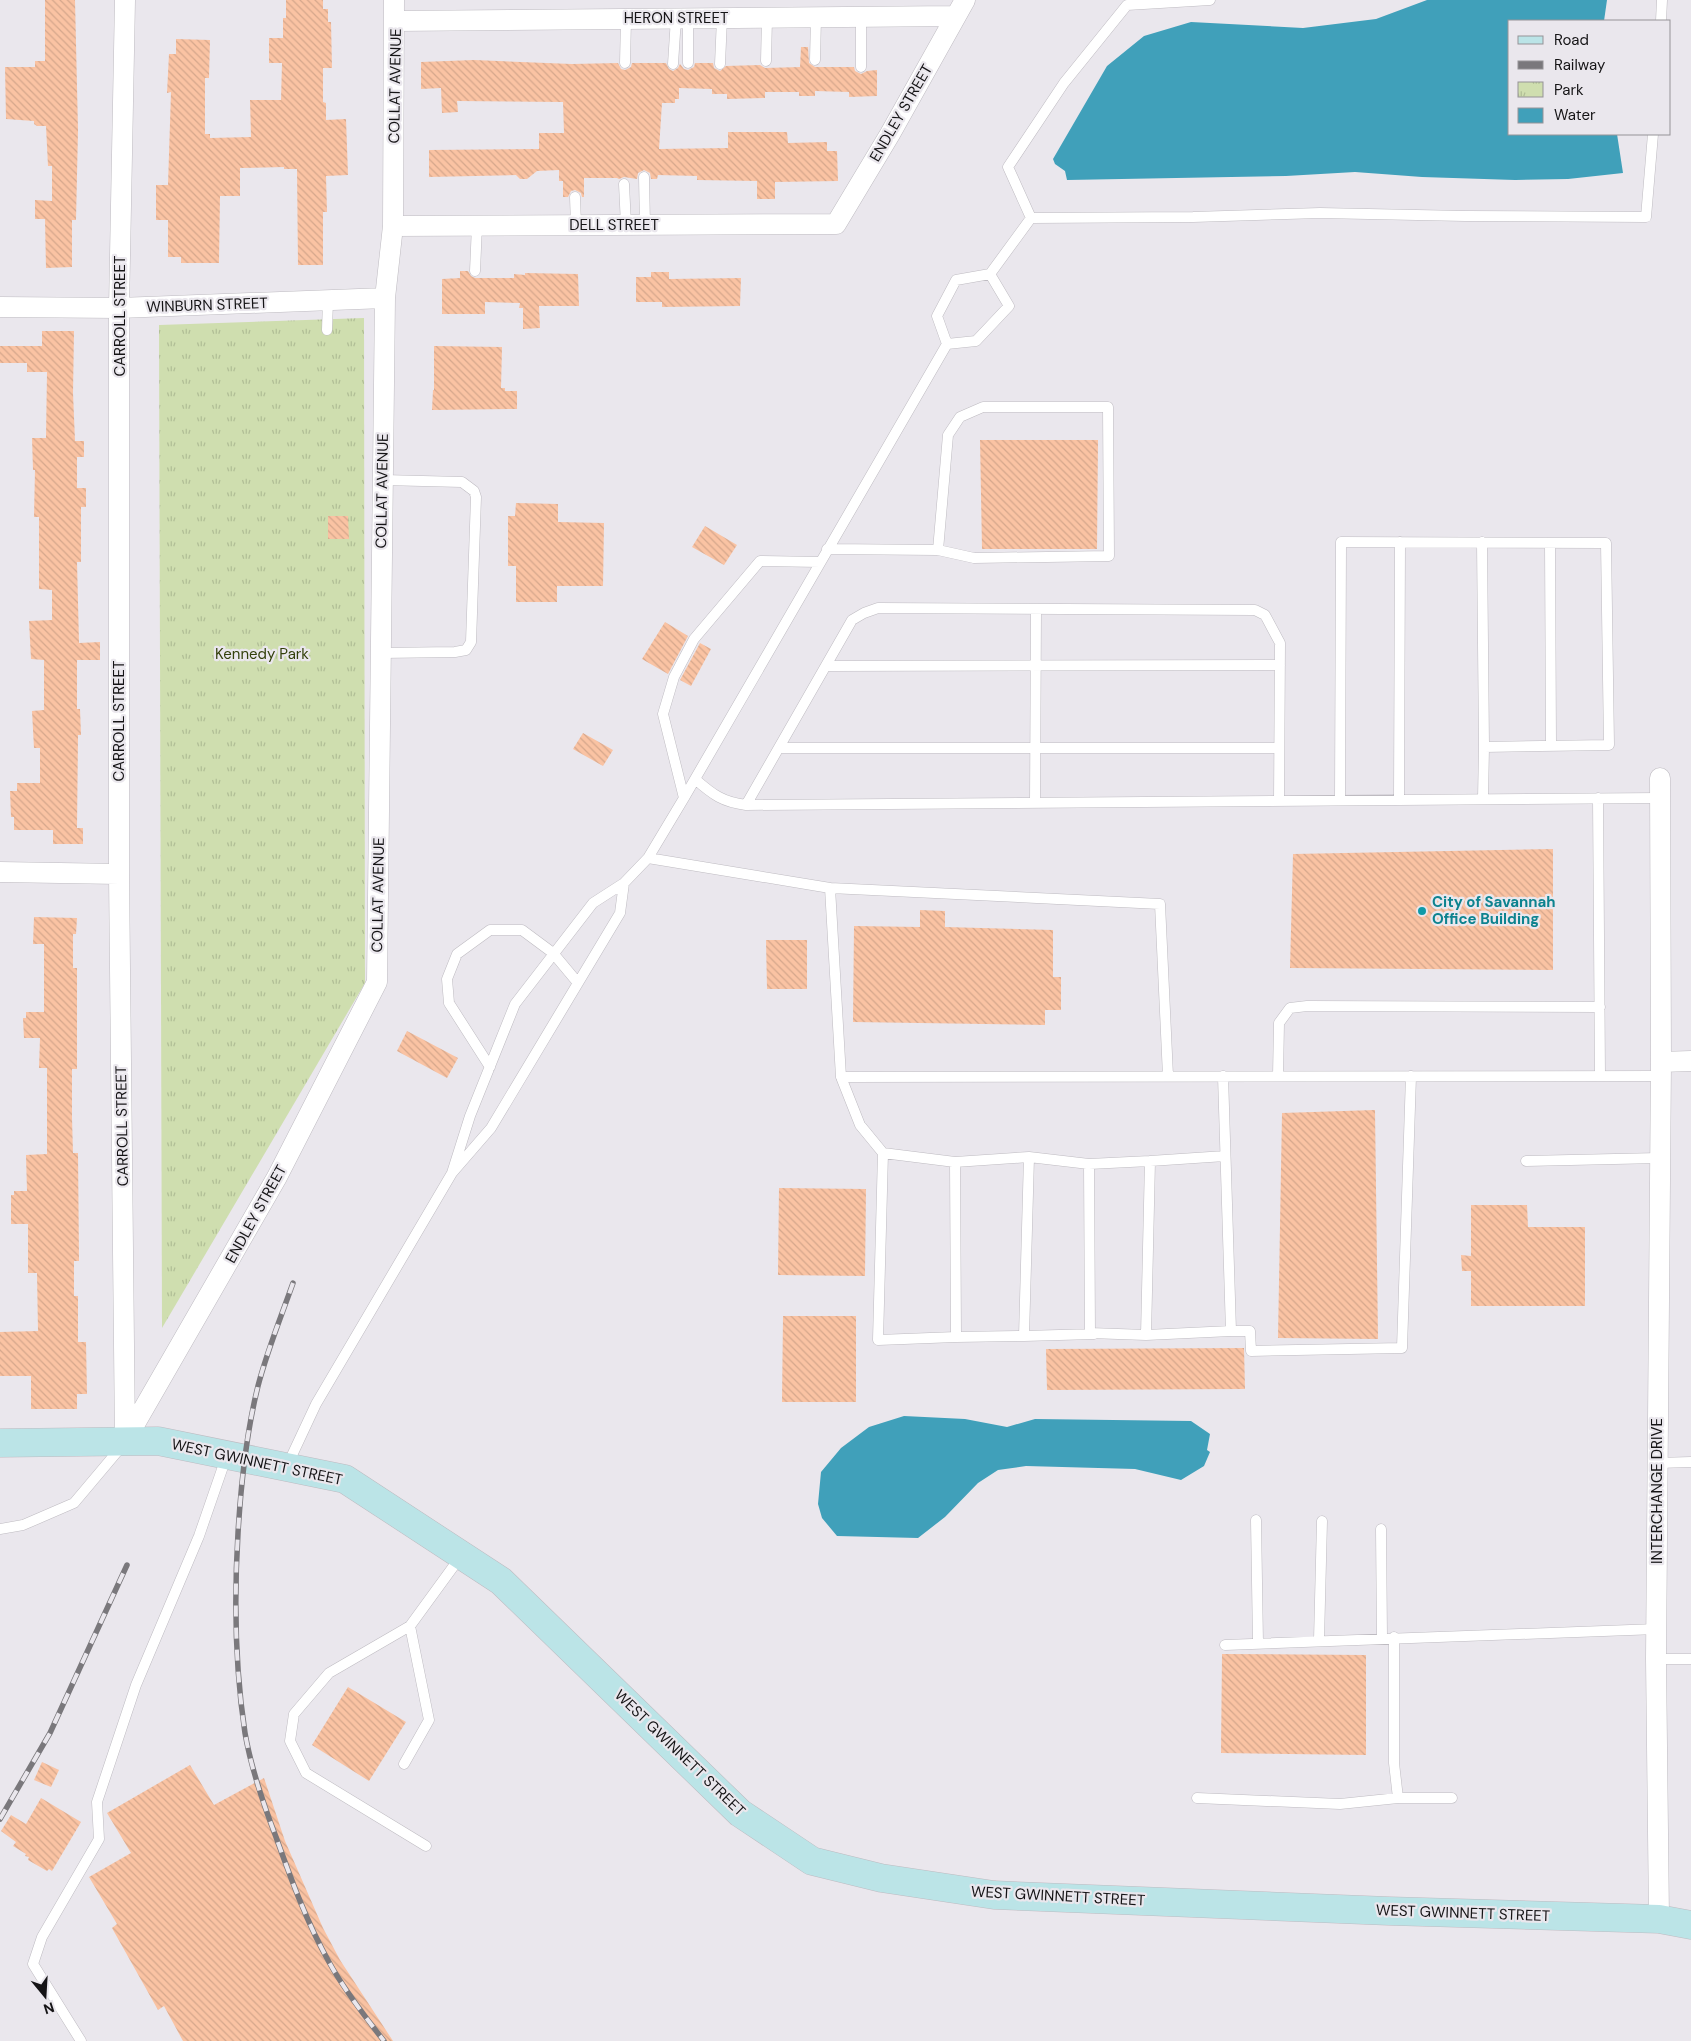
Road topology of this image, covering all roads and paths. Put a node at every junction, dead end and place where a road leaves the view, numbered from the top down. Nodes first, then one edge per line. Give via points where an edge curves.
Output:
1 (125, 0) edge
2 (394, 0) edge
3 (1210, 0) edge
4 (1662, 0) edge
5 (961, 8) edge
6 (816, 17) junction
7 (861, 17) junction
8 (682, 18) junction
9 (722, 18) junction
10 (767, 18) junction
11 (626, 19) junction
12 (1661, 20) edge
13 (395, 21) junction
14 (815, 60) dead end
15 (766, 61) dead end
16 (625, 63) dead end
17 (688, 63) dead end
18 (673, 64) dead end
19 (720, 64) dead end
20 (861, 67) dead end
21 (1653, 135) edge
22 (644, 177) dead end
23 (624, 184) dead end
24 (575, 197) dead end
25 (1032, 218) junction
26 (836, 224) joint
27 (477, 225) junction
28 (576, 225) junction
29 (635, 225) junction
30 (393, 226) junction
31 (475, 271) dead end
32 (990, 274) junction
33 (385, 298) junction
34 (328, 300) junction
35 (0, 307) edge
36 (119, 308) junction
37 (327, 330) dead end
38 (946, 344) junction
39 (382, 480) junction
40 (1400, 542) junction
41 (1482, 542) junction
42 (1550, 543) junction
43 (827, 549) junction
44 (938, 550) junction
45 (820, 562) junction
46 (1036, 609) junction
47 (380, 654) junction
48 (1280, 665) junction
49 (826, 666) junction
50 (1036, 666) junction
51 (1551, 746) junction
52 (1484, 747) junction
53 (779, 748) junction
54 (1036, 748) junction
55 (1279, 748) junction
56 (1660, 778) dead end
57 (695, 779) junction
58 (684, 798) junction
59 (1598, 798) junction
60 (1660, 798) junction
61 (1484, 799) junction
62 (1340, 800) junction
63 (1399, 800) junction
64 (1279, 801) junction
65 (1035, 803) junction
66 (746, 805) junction
67 (648, 858) junction
68 (0, 872) edge
69 (120, 874) junction
70 (624, 883) junction
71 (830, 888) junction
72 (553, 953) junction
73 (377, 982) joint
74 (578, 983) junction
75 (1600, 1007) junction
76 (1691, 1061) edge
77 (490, 1066) junction
78 (1660, 1069) junction
79 (1168, 1076) junction
80 (1223, 1076) junction
81 (1278, 1076) junction
82 (1411, 1076) junction
83 (1600, 1076) junction
84 (841, 1077) junction
85 (883, 1153) junction
86 (1225, 1156) junction
87 (1029, 1157) junction
88 (1659, 1158) junction
89 (1526, 1160) dead end
90 (1150, 1161) junction
91 (955, 1162) junction
92 (1089, 1164) junction
93 (452, 1173) junction
94 (1230, 1332) junction
95 (1094, 1334) junction
96 (1146, 1334) junction
97 (1024, 1336) junction
98 (956, 1337) junction
99 (126, 1441) junction
100 (0, 1443) edge
101 (228, 1454) junction
102 (1691, 1462) edge
103 (1657, 1463) junction
104 (286, 1467) junction
105 (1256, 1520) dead end
106 (1322, 1521) dead end
107 (0, 1529) edge
108 (1381, 1529) dead end
109 (462, 1556) junction
110 (410, 1626) junction
111 (1657, 1629) junction
112 (1394, 1637) junction
113 (1382, 1638) junction
114 (1319, 1640) junction
115 (1258, 1643) junction
116 (1225, 1644) dead end
117 (1656, 1659) junction
118 (1691, 1659) edge
119 (404, 1764) dead end
120 (1196, 1798) dead end
121 (1398, 1798) junction
122 (1452, 1798) dead end
123 (426, 1846) dead end
124 (1659, 1919) junction
125 (1691, 1925) edge
126 (81, 2041) edge

1 - 36 street, CARROLL STREET
2 - 13 street, COLLAT AVENUE
3 - 25 lane via 1127,5 1064,83 1008,167
4 - 12 lane
5 - 7 street, HERON STREET
5 - 26 street, ENDLEY STREET
6 - 7 street, HERON STREET
6 - 10 street, HERON STREET
6 - 14 lane
7 - 20 lane
8 - 9 street, HERON STREET
8 - 11 street, HERON STREET
8 - 17 lane
8 - 18 lane
9 - 10 street, HERON STREET
9 - 19 lane
10 - 15 lane
11 - 13 street, HERON STREET
11 - 16 lane
13 - 30 street, COLLAT AVENUE
21 - 25 lane via 1646,216 1320,213
22 - 29 lane
23 - 29 lane
24 - 28 lane
25 - 32 lane
26 - 29 street, DELL STREET
27 - 28 street, DELL STREET
27 - 30 street, DELL STREET
27 - 31 lane
28 - 29 street, DELL STREET
30 - 33 street, COLLAT AVENUE
32 - 38 lane via 956,280 936,316
32 - 38 lane via 1010,306 976,341
33 - 34 street, WINBURN STREET
33 - 39 street, COLLAT AVENUE
34 - 36 street, WINBURN STREET
34 - 37 lane
35 - 36 street, WINBURN STREET
36 - 69 street, CARROLL STREET
38 - 43 lane
39 - 47 street, COLLAT AVENUE
39 - 47 lane via 462,482 474,491 476,497 471,642 466,650 455,652
40 - 41 lane
40 - 62 lane via 1341,542
40 - 63 lane
41 - 42 lane
41 - 52 lane
42 - 51 lane
42 - 51 lane via 1606,543 1609,745
43 - 44 lane
43 - 45 lane
44 - 44 lane via 974,558 1109,556 1108,407 983,407 960,417 948,435
45 - 57 lane
45 - 58 lane via 760,561 694,640 674,677 663,714
46 - 48 lane via 1255,610 1266,615 1280,643
46 - 49 lane via 878,608 852,620
46 - 50 lane
47 - 73 street, COLLAT AVENUE
48 - 50 lane
48 - 55 lane
49 - 50 lane
49 - 53 lane
50 - 54 lane
51 - 52 lane
52 - 61 lane
53 - 54 lane
53 - 66 lane
54 - 55 lane
54 - 65 lane
55 - 64 lane
56 - 60 street, INTERCHANGE DRIVE
57 - 58 lane
57 - 66 lane via 713,796
58 - 67 lane
59 - 60 lane
59 - 61 lane
59 - 75 lane
60 - 78 street, INTERCHANGE DRIVE
61 - 63 lane
62 - 63 lane
62 - 64 lane
64 - 65 lane
65 - 66 lane
67 - 70 lane
67 - 71 lane
68 - 69 street
69 - 99 street, CARROLL STREET
70 - 72 lane via 592,903
70 - 74 lane via 620,914
71 - 79 lane via 1160,904
71 - 84 lane
72 - 74 lane
72 - 77 lane via 514,1004
72 - 77 lane via 522,930 490,930 457,954 447,979 449,1003
73 - 99 street, ENDLEY STREET via 277,1177
74 - 93 lane via 491,1128
75 - 81 lane via 1290,1008 1279,1023
75 - 83 lane
76 - 78 street
77 - 93 lane
78 - 83 lane
78 - 88 street, INTERCHANGE DRIVE
79 - 80 lane
79 - 84 lane
80 - 81 lane
80 - 86 lane
81 - 82 lane
82 - 83 lane
82 - 94 lane via 1402,1348 1251,1351 1250,1331
84 - 85 lane via 860,1125
85 - 91 lane
85 - 98 lane via 878,1340
86 - 90 lane
86 - 94 lane
87 - 91 lane
87 - 92 lane
87 - 97 lane
88 - 89 lane
88 - 103 street, INTERCHANGE DRIVE
90 - 92 lane
90 - 96 lane
91 - 98 lane
92 - 95 lane via 1090,1333
93 - 104 lane via 316,1404
94 - 96 lane
95 - 96 lane
95 - 97 lane
97 - 98 lane
99 - 100 main road, WEST GWINNETT STREET
99 - 101 main road, WEST GWINNETT STREET via 158,1441
99 - 107 lane via 74,1504 23,1525
101 - 104 main road, WEST GWINNETT STREET
101 - 126 lane via 199,1536 132,1694 97,1802 99,1839 42,1937 33,1964
102 - 103 lane
103 - 111 street, INTERCHANGE DRIVE
104 - 109 main road, WEST GWINNETT STREET via 345,1479
105 - 115 lane
106 - 114 lane
108 - 113 lane
109 - 110 lane
109 - 124 main road, WEST GWINNETT STREET via 501,1581 740,1813 812,1861 881,1878 994,1895 1389,1912
110 - 119 lane via 429,1720
110 - 123 lane via 329,1673 294,1714 290,1741 306,1773
111 - 112 lane
111 - 117 street, INTERCHANGE DRIVE
112 - 113 lane
112 - 121 lane via 1394,1763
113 - 114 lane
114 - 115 lane
115 - 116 lane
117 - 118 lane
117 - 124 street, INTERCHANGE DRIVE
120 - 121 lane via 1340,1804
121 - 122 lane
124 - 125 main road, WEST GWINNETT STREET

